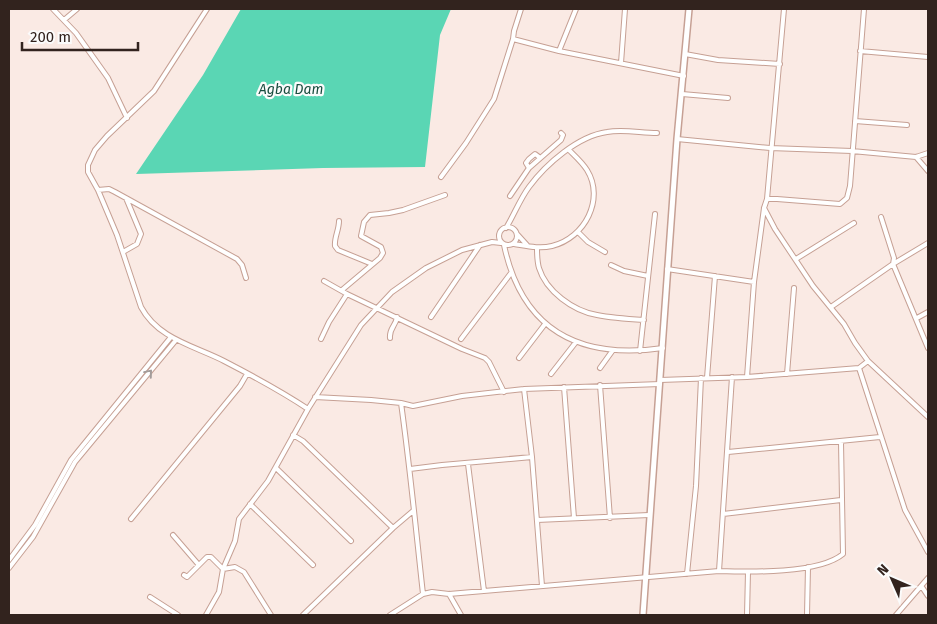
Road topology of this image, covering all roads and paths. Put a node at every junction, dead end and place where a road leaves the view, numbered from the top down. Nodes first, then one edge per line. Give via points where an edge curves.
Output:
1 (53, 9) edge
2 (77, 9) edge
3 (207, 9) edge
4 (521, 9) edge
5 (576, 9) edge
6 (625, 9) edge
7 (689, 9) edge
8 (784, 9) edge
9 (864, 9) edge
10 (64, 20) junction
11 (513, 39) junction
12 (559, 51) junction
13 (860, 51) junction
14 (685, 54) junction
15 (928, 57) edge
16 (621, 63) junction
17 (780, 64) junction
18 (684, 76) junction
19 (682, 94) junction
20 (728, 98) dead end
21 (127, 118) junction
22 (855, 121) junction
23 (907, 125) dead end
24 (561, 133) dead end
25 (657, 133) dead end
26 (677, 139) junction
27 (770, 148) junction
28 (569, 150) junction
29 (852, 151) junction
30 (928, 153) edge
31 (916, 157) junction
32 (540, 158) junction
33 (535, 162) junction
34 (528, 168) junction
35 (543, 169) junction
36 (928, 171) edge
37 (441, 177) dead end
38 (98, 190) junction
39 (445, 195) dead end
40 (510, 196) dead end
41 (126, 198) junction
42 (767, 199) junction
43 (764, 208) junction
44 (655, 214) dead end
45 (513, 217) junction
46 (881, 218) dead end
47 (339, 221) dead end
48 (854, 223) dead end
49 (506, 228) junction
50 (514, 229) junction
51 (578, 232) junction
52 (517, 234) junction
53 (499, 236) junction
54 (492, 242) junction
55 (928, 243) edge
56 (503, 244) junction
57 (513, 244) junction
58 (480, 245) junction
59 (528, 245) junction
60 (537, 248) junction
61 (123, 252) junction
62 (605, 252) dead end
63 (508, 256) junction
64 (796, 259) junction
65 (372, 264) junction
66 (893, 264) junction
67 (611, 265) dead end
68 (667, 269) junction
69 (511, 273) junction
70 (648, 276) junction
71 (715, 276) junction
72 (246, 278) dead end
73 (324, 281) dead end
74 (754, 282) junction
75 (794, 288) dead end
76 (342, 290) junction
77 (347, 294) junction
78 (831, 307) junction
79 (377, 308) junction
80 (928, 312) edge
81 (397, 317) junction
82 (431, 317) dead end
83 (917, 318) junction
84 (644, 320) junction
85 (545, 324) junction
86 (171, 337) junction
87 (390, 338) dead end
88 (926, 338) edge
89 (321, 339) dead end
90 (461, 339) dead end
91 (176, 340) junction
92 (576, 342) junction
93 (662, 348) junction
94 (928, 348) edge
95 (613, 350) junction
96 (640, 351) junction
97 (519, 358) dead end
98 (868, 360) junction
99 (600, 368) dead end
100 (859, 368) junction
101 (248, 374) junction
102 (551, 374) dead end
103 (787, 374) junction
104 (732, 377) junction
105 (747, 377) junction
106 (701, 378) junction
107 (707, 378) junction
108 (660, 382) junction
109 (600, 385) junction
110 (564, 387) junction
111 (524, 389) junction
112 (504, 392) junction
113 (315, 398) junction
114 (401, 403) junction
115 (308, 409) junction
116 (928, 417) edge
117 (293, 435) junction
118 (880, 437) junction
119 (841, 442) junction
120 (728, 452) junction
121 (532, 457) junction
122 (468, 464) junction
123 (276, 468) junction
124 (410, 469) junction
125 (841, 500) junction
126 (250, 504) junction
127 (413, 511) junction
128 (723, 514) junction
129 (649, 515) junction
130 (574, 518) junction
131 (610, 518) junction
132 (131, 519) dead end
133 (537, 520) junction
134 (393, 528) junction
135 (173, 535) dead end
136 (351, 541) dead end
137 (928, 552) edge
138 (9, 560) edge
139 (198, 564) junction
140 (313, 565) dead end
141 (808, 567) junction
142 (9, 568) edge
143 (223, 569) junction
144 (719, 571) junction
145 (748, 572) junction
146 (687, 574) junction
147 (184, 575) dead end
148 (645, 578) junction
149 (928, 578) edge
150 (542, 586) junction
151 (922, 588) junction
152 (484, 591) junction
153 (423, 594) junction
154 (449, 594) junction
155 (928, 596) edge
156 (150, 597) dead end
157 (178, 615) edge
158 (207, 615) edge
159 (271, 615) edge
160 (303, 615) edge
161 (390, 615) edge
162 (461, 615) edge
163 (643, 615) edge
164 (747, 615) edge
165 (806, 615) edge
166 (896, 615) edge

1 - 10 street
2 - 10 street
3 - 21 street via 159,84
4 - 11 street
5 - 12 street
6 - 16 street
7 - 14 main road
8 - 17 street
9 - 13 street
10 - 21 street via 108,78
11 - 12 street
11 - 37 street via 494,99
12 - 16 street
13 - 15 street
13 - 22 street
14 - 17 street via 718,60
14 - 18 main road
16 - 18 street
17 - 27 street
18 - 19 main road
19 - 20 street
19 - 26 main road
21 - 38 street via 95,150 88,165 88,172
22 - 23 street
22 - 29 street
24 - 32 street via 561,140
25 - 28 street via 606,132
26 - 27 street
26 - 68 main road
27 - 29 street
27 - 42 street
28 - 35 street
28 - 51 street via 588,170 593,185 591,210
29 - 31 street
29 - 42 street via 850,186 847,198 840,204
30 - 31 street
31 - 36 street
32 - 33 street
32 - 34 street via 535,154 531,156 526,164
33 - 34 street
33 - 35 street
34 - 40 street
35 - 45 street via 528,188
38 - 41 street via 109,189
38 - 61 street
39 - 65 street via 390,214 370,215 364,222 361,236 383,250 380,258
41 - 61 street via 141,234 137,244
41 - 72 street via 237,259
42 - 43 street
43 - 64 street
43 - 74 street
44 - 70 street
45 - 49 street
45 - 50 street
46 - 66 street
47 - 65 street via 335,242 338,250
48 - 64 street
49 - 50 street
49 - 53 street
50 - 52 street
51 - 60 street via 554,246
51 - 62 street
52 - 57 street
52 - 59 street
53 - 54 street
53 - 56 street
54 - 56 street
54 - 58 street
55 - 66 street
56 - 57 street
56 - 63 street
57 - 59 street
57 - 63 street
58 - 79 street via 426,268 392,292
58 - 82 street
59 - 60 street
60 - 84 street via 539,268 556,295 585,312
61 - 86 street via 146,316
63 - 69 street
64 - 78 street
65 - 76 street
66 - 78 street
66 - 83 street
67 - 70 street
68 - 71 street
68 - 93 main road
69 - 85 street via 526,304
69 - 90 street
70 - 84 street
71 - 74 street
71 - 107 street
73 - 76 street
74 - 105 street
75 - 103 street
76 - 77 street
77 - 79 street
77 - 89 street
78 - 98 street
79 - 81 street
79 - 113 street via 362,325
80 - 83 street
81 - 87 street via 390,330
81 - 112 street via 485,358
83 - 88 street
84 - 96 street
85 - 92 street
85 - 97 street
86 - 91 street
86 - 138 street via 71,460 35,525
88 - 94 street
91 - 101 street via 201,349
142 -> 91 street via 36,532 75,462
92 - 95 street
92 - 102 street
93 - 96 street
93 - 108 main road
95 - 96 street
95 - 99 street
98 - 100 street
98 - 116 street
100 - 103 street
100 - 118 street
101 - 115 street
101 - 132 street
103 - 105 street
104 - 105 street
104 - 107 street
104 - 120 street
106 - 107 street
106 - 108 street
106 - 146 street via 696,486
108 - 109 street
108 - 129 main road
109 - 110 street
109 - 131 street
110 - 111 street
110 - 130 street
111 - 112 street
111 - 121 street
112 - 114 street via 413,406
113 - 114 street
113 - 115 street
114 - 124 street
115 - 117 street
117 - 123 street
117 - 134 street
118 - 119 street
118 - 137 street via 905,510
119 - 120 street
119 - 125 street
120 - 128 street
121 - 122 street
121 - 133 street
122 - 124 street
122 - 152 street
123 - 126 street
123 - 136 street
124 - 127 street
125 - 128 street
125 - 141 street via 843,554 836,560
126 - 140 street
126 - 143 street via 239,520 235,541
127 - 134 street
127 - 153 street
128 - 144 street
129 - 131 street
129 - 148 main road
130 - 131 street
130 - 133 street
133 - 150 street
134 - 160 street
135 - 139 street
139 - 143 street via 211,557
139 - 147 street via 187,577
141 - 145 street
141 - 165 street
143 - 158 street via 219,592
143 - 159 street via 235,567 244,572
144 - 145 street
144 - 146 street
145 - 164 street
146 - 148 street
148 - 150 street
148 - 163 main road
149 - 151 street
150 - 152 street
151 - 155 street
151 - 166 street
152 - 154 street
153 - 154 street
153 - 161 street
154 - 162 street
156 - 157 street

